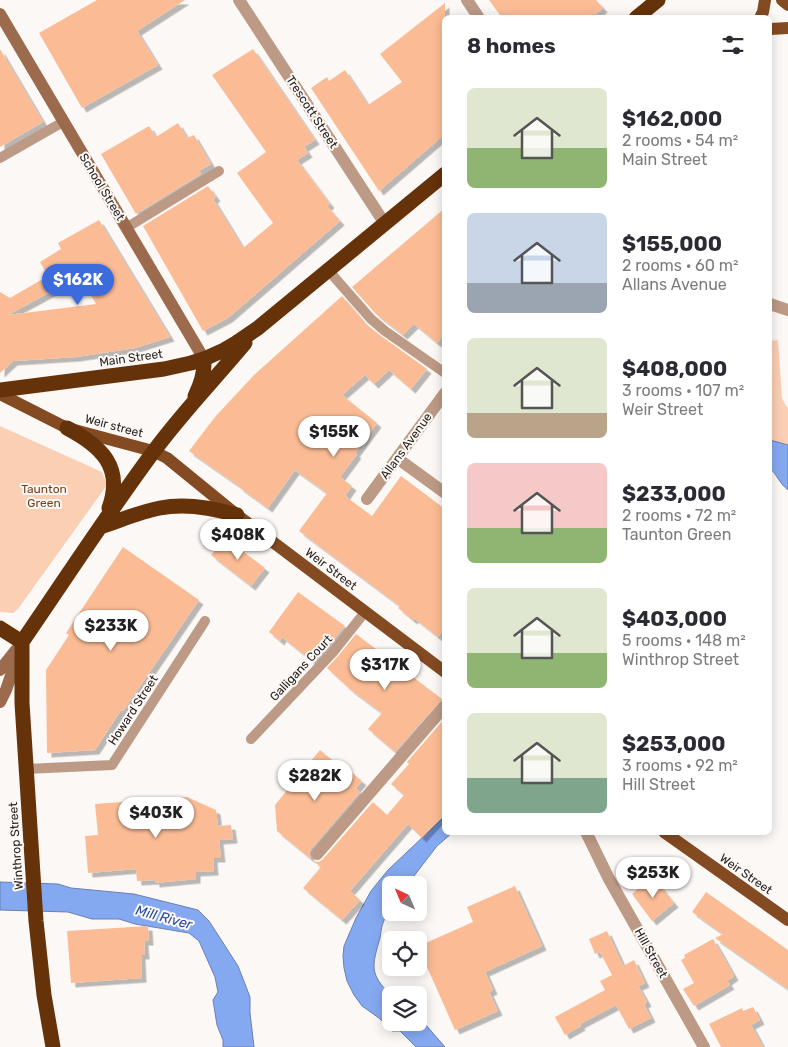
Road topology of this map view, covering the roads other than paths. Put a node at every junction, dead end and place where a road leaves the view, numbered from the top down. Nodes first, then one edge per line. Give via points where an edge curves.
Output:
1 (239, 0) edge
2 (467, 0) edge
3 (658, 0) edge
4 (765, 0) edge
5 (782, 0) edge
6 (788, 5) edge
7 (0, 14) edge
8 (478, 15) edge
9 (640, 15) edge
10 (762, 15) edge
11 (788, 28) edge
12 (772, 29) edge
13 (63, 122) junction
14 (0, 158) edge
15 (219, 171) dead end
16 (442, 176) edge
17 (385, 224) junction
18 (126, 228) junction
19 (328, 270) junction
20 (772, 305) edge
21 (788, 310) edge
22 (258, 328) junction
23 (204, 359) junction
24 (442, 371) edge
25 (0, 390) edge
26 (0, 394) edge
27 (442, 397) edge
28 (182, 417) junction
29 (67, 428) junction
30 (153, 452) junction
31 (397, 458) junction
32 (442, 491) edge
33 (367, 499) dead end
34 (237, 515) junction
35 (100, 527) junction
36 (365, 612) junction
37 (205, 621) dead end
38 (0, 628) edge
39 (22, 642) junction
40 (0, 670) edge
41 (442, 670) edge
42 (0, 702) edge
43 (442, 709) edge
44 (251, 739) dead end
45 (26, 769) junction
46 (587, 835) edge
47 (668, 835) edge
48 (316, 854) dead end
49 (788, 920) edge
50 (53, 1047) edge
51 (704, 1047) edge

1 - 17 street, Trescott Street
2 - 8 street
3 - 9 highway
4 - 10 main road
5 - 6 main road
7 - 13 street, School Street
11 - 12 main road
13 - 14 lane
13 - 18 street, School Street
15 - 18 lane
16 - 17 highway, Main Street
17 - 19 highway, Main Street
18 - 23 street, School Street
19 - 22 highway, Main Street
19 - 24 lane via 384,331
20 - 21 street
22 - 23 highway, Main Street via 230,347
22 - 28 highway, Main Street
23 - 25 highway, Main Street via 164,369
23 - 28 highway via 200,384
26 - 29 main road
27 - 31 street, Allans Avenue
28 - 30 highway, Main Street
29 - 30 main road, Weir street
29 - 35 highway via 95,447 114,475 114,492
30 - 34 main road, Weir Street via 167,458
30 - 35 highway
31 - 32 street
31 - 33 street, Allans Avenue
34 - 35 highway via 203,508 170,507
34 - 36 main road, Weir Street
35 - 39 highway
36 - 41 main road, Weir Street
36 - 44 lane, Galligans Court via 334,652
37 - 45 lane, Howard Street via 112,764
38 - 39 highway
39 - 40 street
39 - 42 street
39 - 45 highway, Winthrop Street
43 - 48 street
45 - 50 highway, Winthrop Street via 36,921
46 - 51 street, Hill Street
47 - 49 main road, Weir Street

